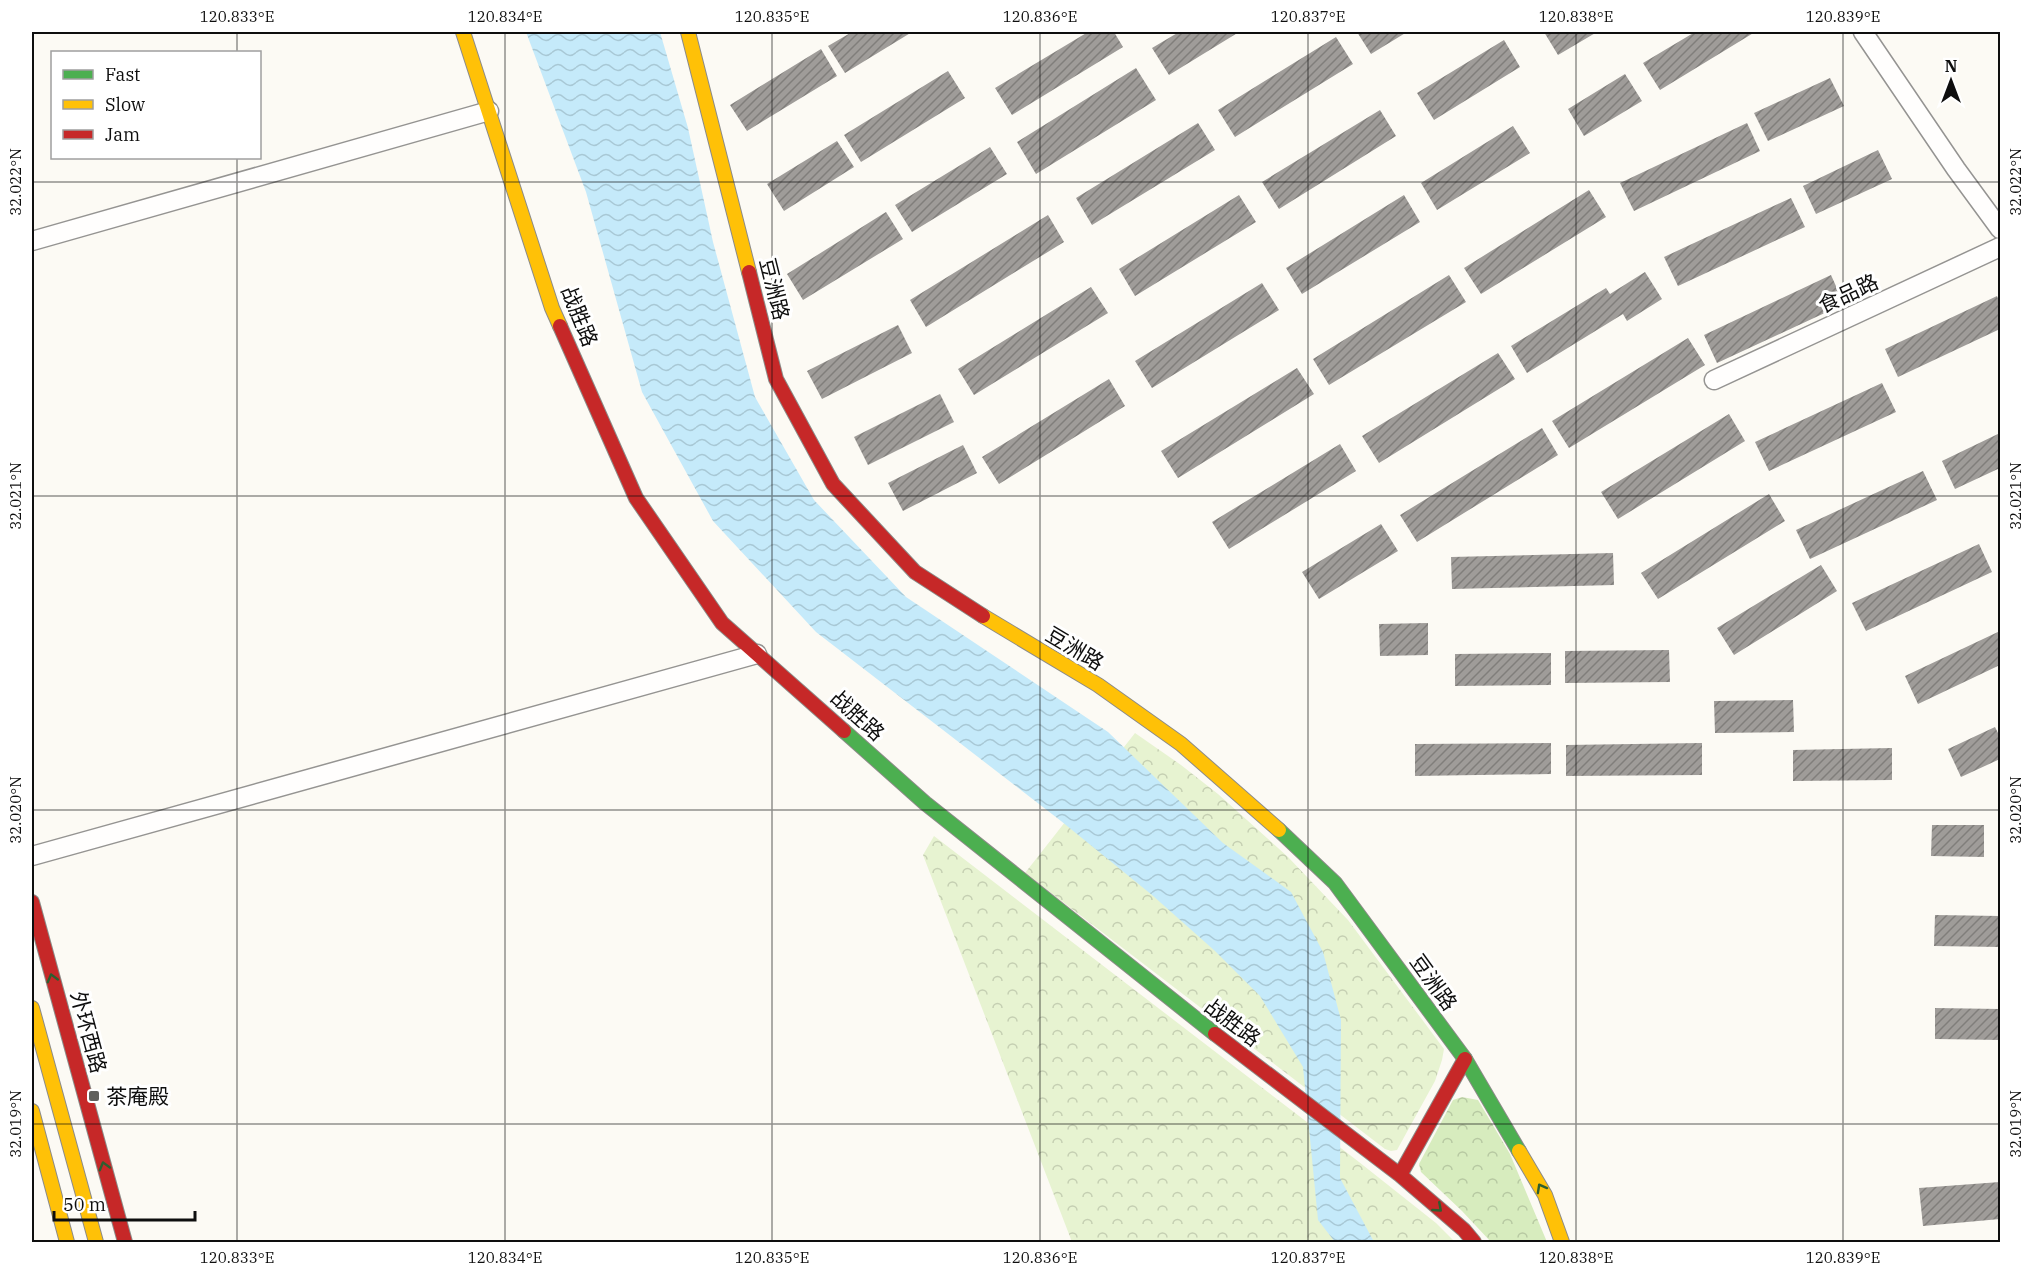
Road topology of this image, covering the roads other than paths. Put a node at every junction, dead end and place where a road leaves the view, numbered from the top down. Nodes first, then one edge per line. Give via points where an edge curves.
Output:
1 (464, 32) edge
2 (688, 32) edge
3 (1863, 32) edge
4 (489, 111) junction
5 (2001, 229) edge
6 (32, 241) edge
7 (2001, 247) edge
8 (1714, 380) dead end
9 (757, 654) junction
10 (32, 856) edge
11 (32, 902) edge
12 (32, 1008) edge
13 (1465, 1059) junction
14 (32, 1111) edge
15 (1400, 1175) junction
16 (67, 1242) edge
17 (96, 1242) edge
18 (125, 1242) edge
19 (1474, 1242) edge
20 (1562, 1242) edge

1 - 4 street, 战胜路
2 - 13 street, 豆洲路 via 776,379 832,484 915,572 1098,685 1181,744 1259,811 1335,883
3 - 5 street
4 - 6 street
4 - 9 street, 战胜路 via 552,308 636,498 722,622
7 - 8 street, 食品路
9 - 10 street
9 - 15 street, 战胜路 via 925,803 1176,1005
18 -> 11 street, 外环西路
12 - 17 street
13 - 15 street
20 -> 13 street, 豆洲路 via 1545,1195
14 - 16 street
15 -> 19 street, 战胜路

